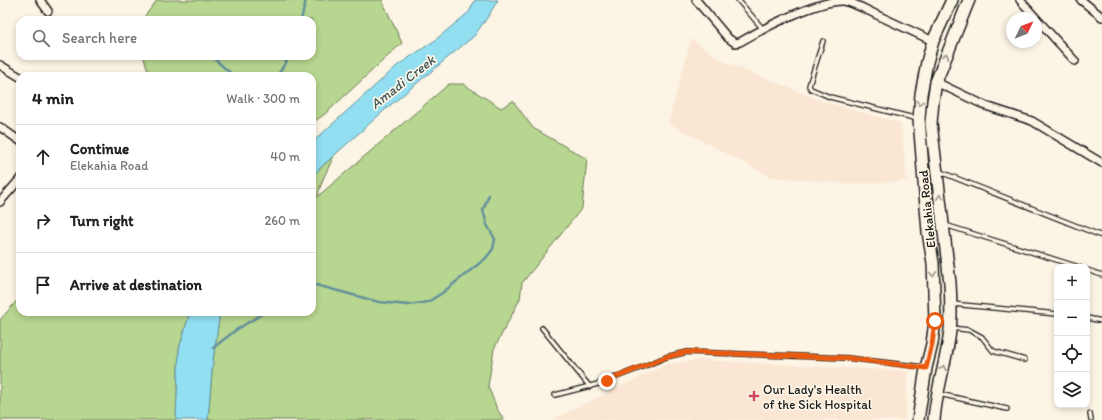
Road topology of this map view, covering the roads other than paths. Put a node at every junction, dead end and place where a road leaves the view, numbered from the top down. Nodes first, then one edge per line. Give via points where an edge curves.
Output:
1 (40, 0) edge
2 (696, 0) edge
3 (738, 0) edge
4 (830, 0) edge
5 (952, 0) edge
6 (969, 0) edge
7 (1020, 0) edge
8 (1081, 0) edge
9 (48, 11) dead end
10 (1031, 12) edge
11 (1102, 17) edge
12 (1042, 25) edge
13 (763, 29) junction
14 (823, 41) dead end
15 (933, 41) junction
16 (1075, 61) dead end
17 (0, 65) edge
18 (16, 75) edge
19 (936, 82) junction
20 (919, 119) junction
21 (0, 127) edge
22 (16, 138) edge
23 (1102, 163) edge
24 (937, 171) junction
25 (16, 184) edge
26 (0, 202) edge
27 (942, 224) junction
28 (1102, 236) edge
29 (1070, 264) edge
30 (1090, 271) edge
31 (1102, 275) edge
32 (951, 304) junction
33 (1054, 314) edge
34 (1090, 319) edge
35 (1102, 321) edge
36 (542, 328) dead end
37 (950, 328) junction
38 (1025, 360) dead end
39 (926, 368) junction
40 (590, 386) junction
41 (938, 394) junction
42 (555, 395) dead end
43 (1007, 409) dead end
44 (1090, 414) dead end
45 (918, 420) edge
46 (934, 420) edge
47 (1091, 420) edge

1 - 9 street
2 - 13 street via 734,43
3 - 13 lane
4 - 13 street via 783,17
4 - 15 street via 858,6
5 - 15 main road, Elekahia Road
19 -> 6 main road, Elekahia Road
7 - 10 street
8 - 11 street
12 - 16 street
14 - 20 lane via 809,86 811,90
15 -> 20 main road, Elekahia Road via 924,75
17 - 18 street
19 - 23 street via 986,106 1032,121
19 - 24 main road, Elekahia Road via 931,123
20 -> 39 main road, Elekahia Road via 935,299 935,321
21 - 22 street
27 -> 24 main road, Elekahia Road
24 - 28 lane
25 - 26 street
27 - 29 lane
27 - 32 main road, Elekahia Road
30 - 31 lane
32 - 33 lane
32 - 37 main road, Elekahia Road
34 - 35 lane
36 - 40 lane
37 - 38 lane via 969,330 982,337 993,351
41 -> 37 main road, Elekahia Road
39 - 40 lane via 847,358 687,352 666,357
39 - 45 main road, Elekahia Road
40 - 42 lane
41 - 43 lane
41 - 46 main road, Elekahia Road
44 - 47 lane

